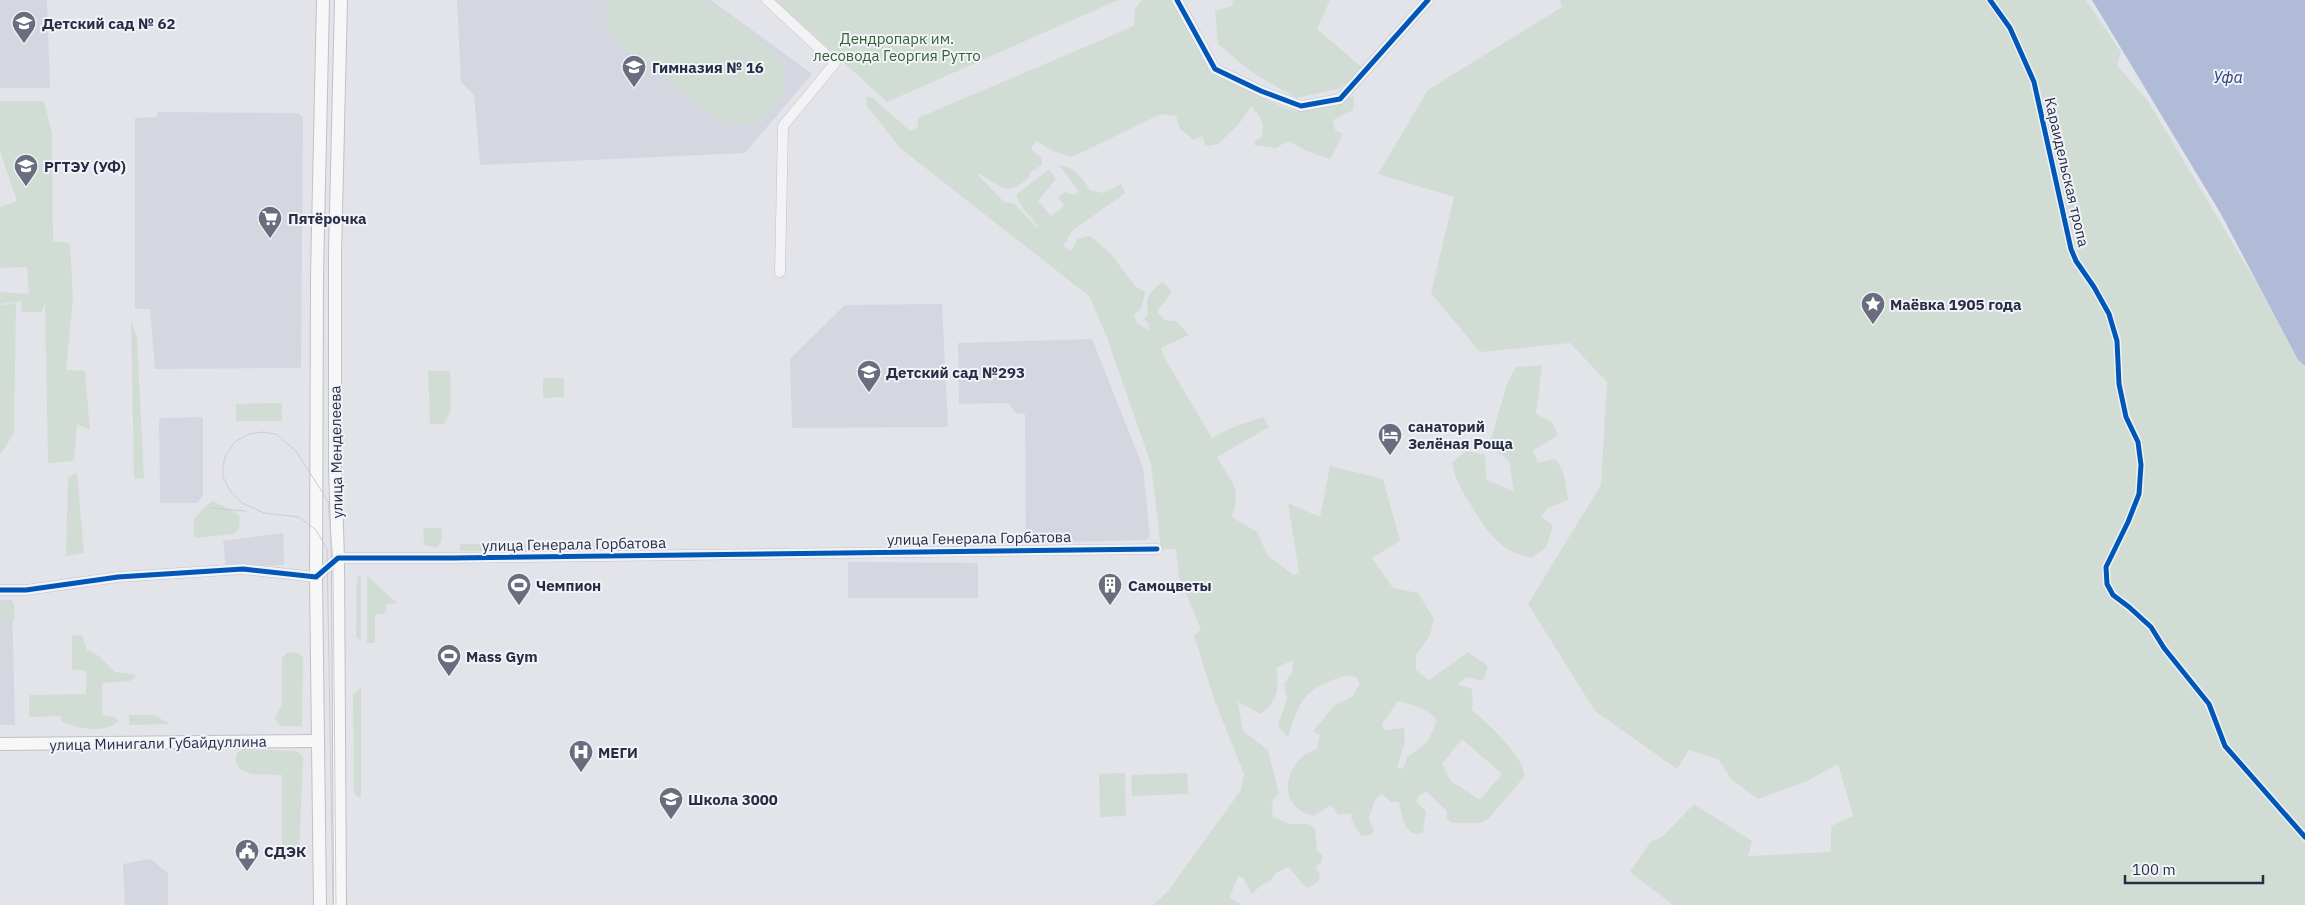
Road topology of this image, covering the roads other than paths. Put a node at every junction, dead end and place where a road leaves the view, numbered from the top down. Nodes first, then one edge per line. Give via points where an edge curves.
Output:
1 (323, 0) edge
2 (342, 0) edge
3 (766, 0) edge
4 (1177, 0) edge
5 (1428, 0) edge
6 (780, 272) dead end
7 (1157, 549) dead end
8 (338, 558) junction
9 (316, 577) junction
10 (0, 590) edge
11 (317, 741) junction
12 (0, 744) edge
13 (320, 905) edge
14 (340, 905) edge

1 - 9 main road, улица Менделеева via 317,276
2 - 8 main road, улица Менделеева via 335,254
3 - 6 street via 836,63 784,126
4 - 5 street via 1215,68 1301,106 1340,99
7 - 8 street, улица Генерала Горбатова
8 - 9 street
8 - 14 main road, улица Менделеева
9 - 10 street via 243,569 118,577 26,590
9 - 11 main road, улица Менделеева
11 - 12 main road, улица Минигали Губайдуллина
11 - 13 main road, улица Менделеева

